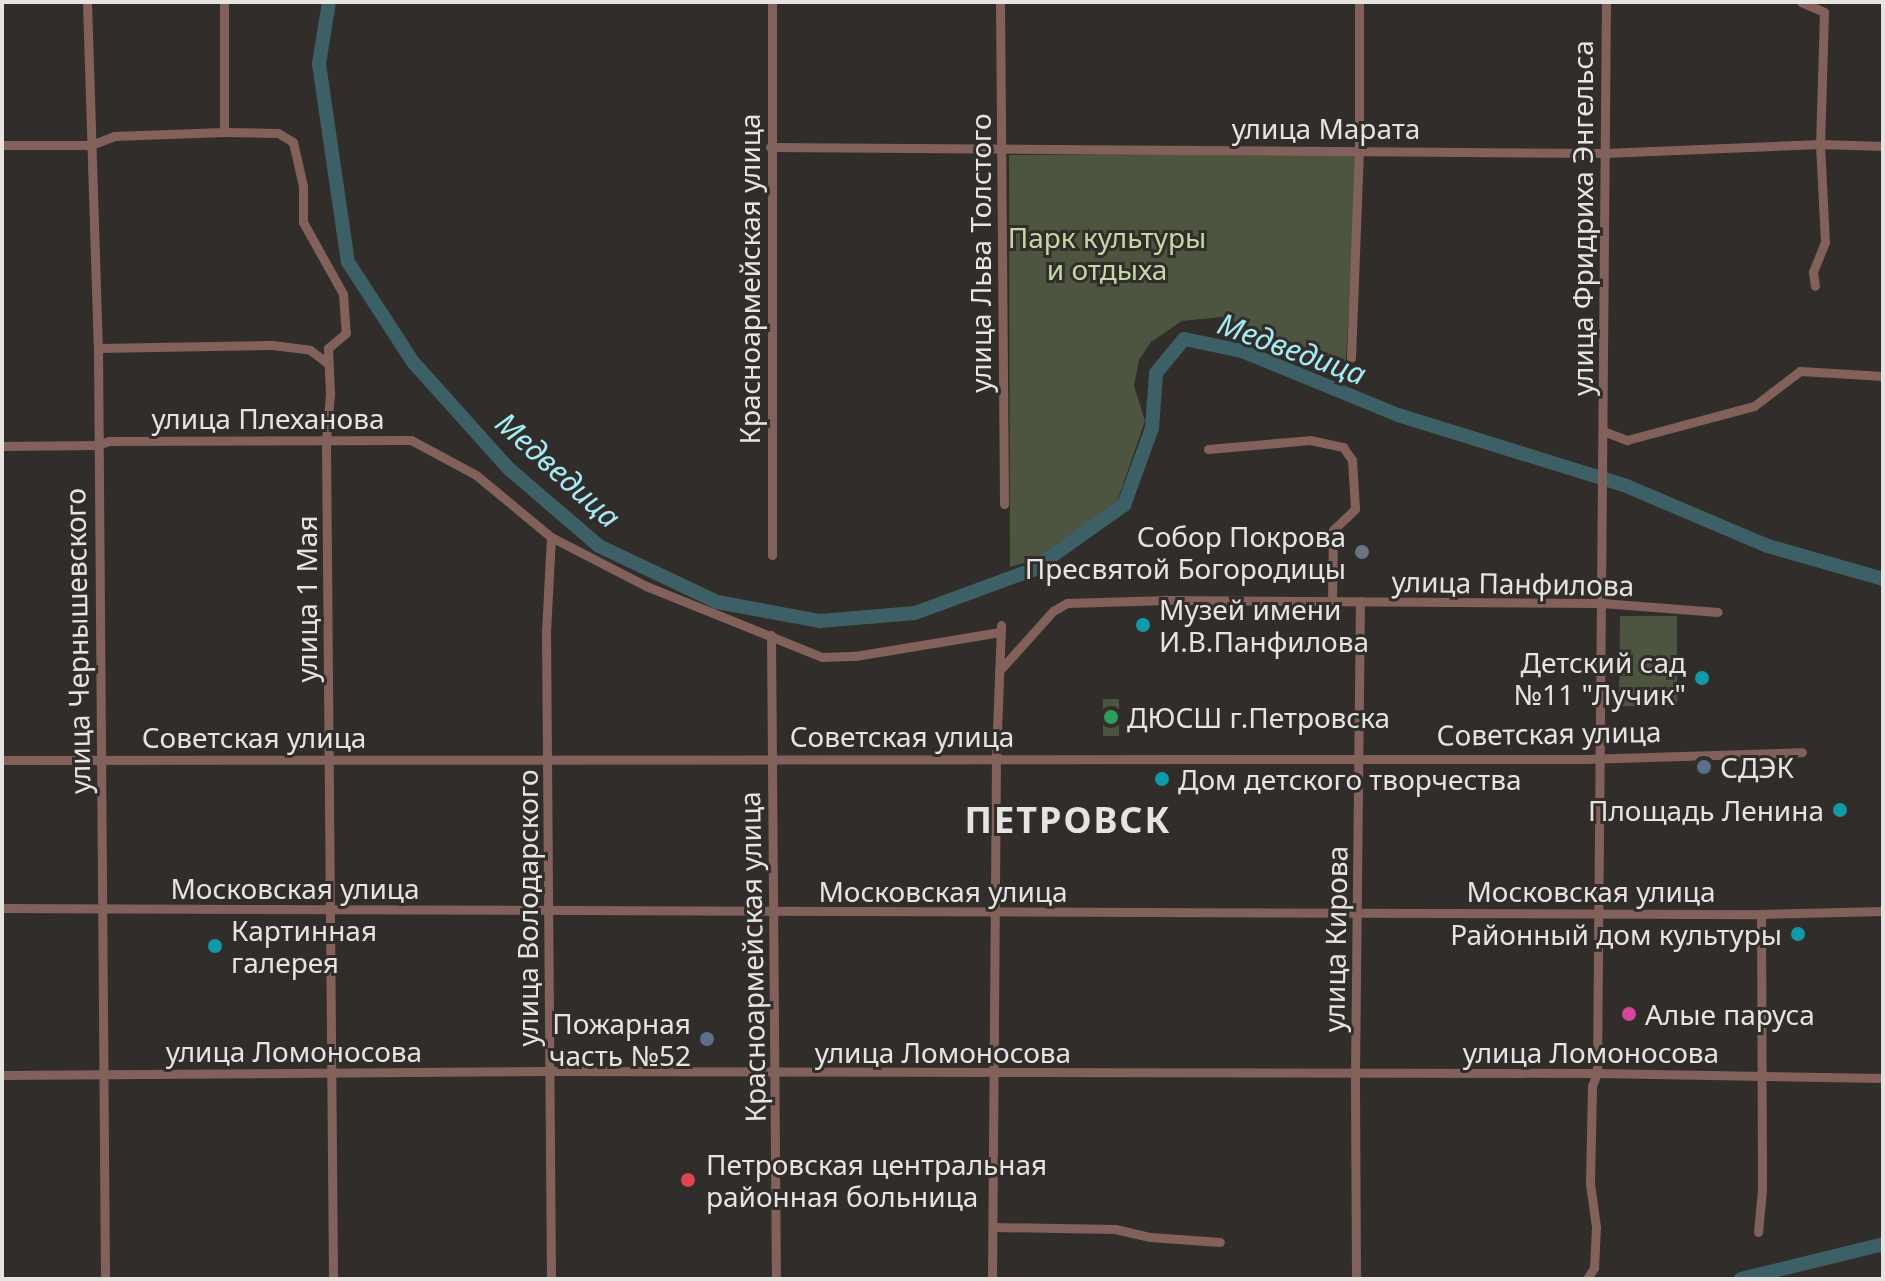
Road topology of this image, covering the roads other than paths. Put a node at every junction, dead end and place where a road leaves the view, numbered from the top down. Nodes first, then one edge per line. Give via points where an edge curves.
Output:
1 (87, 2) edge
2 (224, 2) edge
3 (772, 2) edge
4 (1000, 2) edge
5 (1359, 2) edge
6 (1606, 2) edge
7 (1801, 2) edge
8 (224, 132) junction
9 (1820, 144) junction
10 (2, 145) edge
11 (91, 145) junction
12 (1883, 146) edge
13 (770, 147) junction
14 (1003, 148) junction
15 (1359, 150) junction
16 (1605, 153) junction
17 (1815, 286) dead end
18 (98, 348) junction
19 (1351, 358) dead end
20 (327, 363) junction
21 (1883, 376) edge
22 (1603, 432) junction
23 (326, 441) junction
24 (97, 445) junction
25 (2, 446) edge
26 (1208, 449) dead end
27 (1004, 504) dead end
28 (551, 537) junction
29 (772, 555) dead end
30 (1332, 601) junction
31 (1360, 601) junction
32 (1602, 603) junction
33 (1718, 612) dead end
34 (771, 635) junction
35 (999, 671) junction
36 (1802, 752) dead end
37 (1598, 756) junction
38 (549, 757) junction
39 (996, 757) junction
40 (773, 758) junction
41 (328, 759) junction
42 (1359, 759) junction
43 (2, 760) edge
44 (101, 760) junction
45 (2, 908) edge
46 (103, 909) junction
47 (327, 910) junction
48 (1883, 911) edge
49 (549, 912) junction
50 (772, 912) junction
51 (995, 913) junction
52 (1359, 913) junction
53 (1598, 913) junction
54 (1761, 914) junction
55 (548, 1071) junction
56 (329, 1073) junction
57 (774, 1073) junction
58 (1597, 1073) junction
59 (104, 1074) junction
60 (993, 1074) junction
61 (1355, 1074) junction
62 (2, 1075) edge
63 (1761, 1075) junction
64 (1883, 1078) edge
65 (993, 1227) junction
66 (1758, 1232) dead end
67 (1220, 1242) dead end
68 (105, 1279) edge
69 (333, 1279) edge
70 (551, 1279) edge
71 (776, 1279) edge
72 (992, 1279) edge
73 (1356, 1279) edge
74 (1587, 1279) edge

1 - 11 street, улица Чернышевского
2 - 8 street
3 - 13 street, Красноармейская улица
4 - 14 street, улица Льва Толстого
5 - 15 street
6 - 16 street, улица Фридриха Энгельса
7 - 9 street via 1824,12
8 - 11 street via 114,136
8 - 20 street via 278,133 293,142 303,186 303,222 343,294 346,333 328,348
9 - 12 street, улица Марата
9 - 16 street, улица Марата
9 - 17 street via 1825,242 1813,272
10 - 11 street
11 - 18 street, улица Чернышевского
13 - 14 street, улица Марата
13 - 29 street, Красноармейская улица
14 - 15 street, улица Марата
14 - 27 street, улица Льва Толстого
15 - 16 street, улица Марата
15 - 19 street
16 - 22 street, улица Фридриха Энгельса
18 - 20 street via 272,345 310,350
18 - 24 street, улица Чернышевского
20 - 23 street, улица 1 Мая
21 - 22 street via 1794,373 1754,406 1627,440
22 - 32 street, улица Фридриха Энгельса
23 - 24 street, улица Плеханова
23 - 28 street, улица Плеханова via 411,440 476,475
23 - 41 street, улица 1 Мая
24 - 25 street, улица Плеханова
24 - 44 street, улица Чернышевского
26 - 30 street via 1310,440 1343,447 1352,460 1355,509 1333,530
28 - 34 street via 646,586
28 - 38 street, улица Володарского via 546,632
30 - 31 street, улица Панфилова
30 - 35 street, улица Панфилова via 1067,603 1053,611
31 - 32 street, улица Панфилова
31 - 42 street, улица Кирова
32 - 33 street, улица Панфилова
32 - 37 street
34 - 35 street via 822,657 869,654 1000,628
34 - 40 street, Красноармейская улица
35 - 39 street
36 - 37 street, Советская улица
37 - 42 street, Советская улица
37 - 53 street
38 - 40 street, Советская улица
38 - 41 street, Советская улица
38 - 49 street, улица Володарского
39 - 40 street, Советская улица
39 - 42 street, Советская улица
39 - 51 street
40 - 50 street, Красноармейская улица
41 - 44 street, Советская улица
41 - 47 street, улица 1 Мая
42 - 52 street, улица Кирова
43 - 44 street, Советская улица
44 - 46 street, улица Чернышевского
45 - 46 street, Московская улица
46 - 47 street, Московская улица
46 - 59 street, улица Чернышевского
47 - 49 street, Московская улица
47 - 56 street, улица 1 Мая
48 - 54 street, Московская улица
49 - 50 street, Московская улица
49 - 55 street, улица Володарского
50 - 51 street, Московская улица
50 - 57 street, Красноармейская улица
51 - 52 street, Московская улица
51 - 60 street
52 - 53 street, Московская улица
52 - 61 street, улица Кирова
53 - 54 street, Московская улица
53 - 58 street
54 - 63 street
55 - 56 street, улица Ломоносова
55 - 57 street, улица Ломоносова
55 - 70 street, улица Володарского
56 - 59 street, улица Ломоносова
56 - 69 street, улица 1 Мая
57 - 60 street, улица Ломоносова
57 - 71 street, Красноармейская улица
58 - 61 street, улица Ломоносова
58 - 63 street, улица Ломоносова
58 - 74 street via 1592,1086 1590,1183 1596,1227 1594,1268
59 - 62 street, улица Ломоносова
59 - 68 street, улица Чернышевского
60 - 61 street, улица Ломоносова
60 - 65 street
61 - 73 street, улица Кирова
63 - 64 street, улица Ломоносова
63 - 66 street
65 - 67 street via 1115,1229
65 - 72 street

